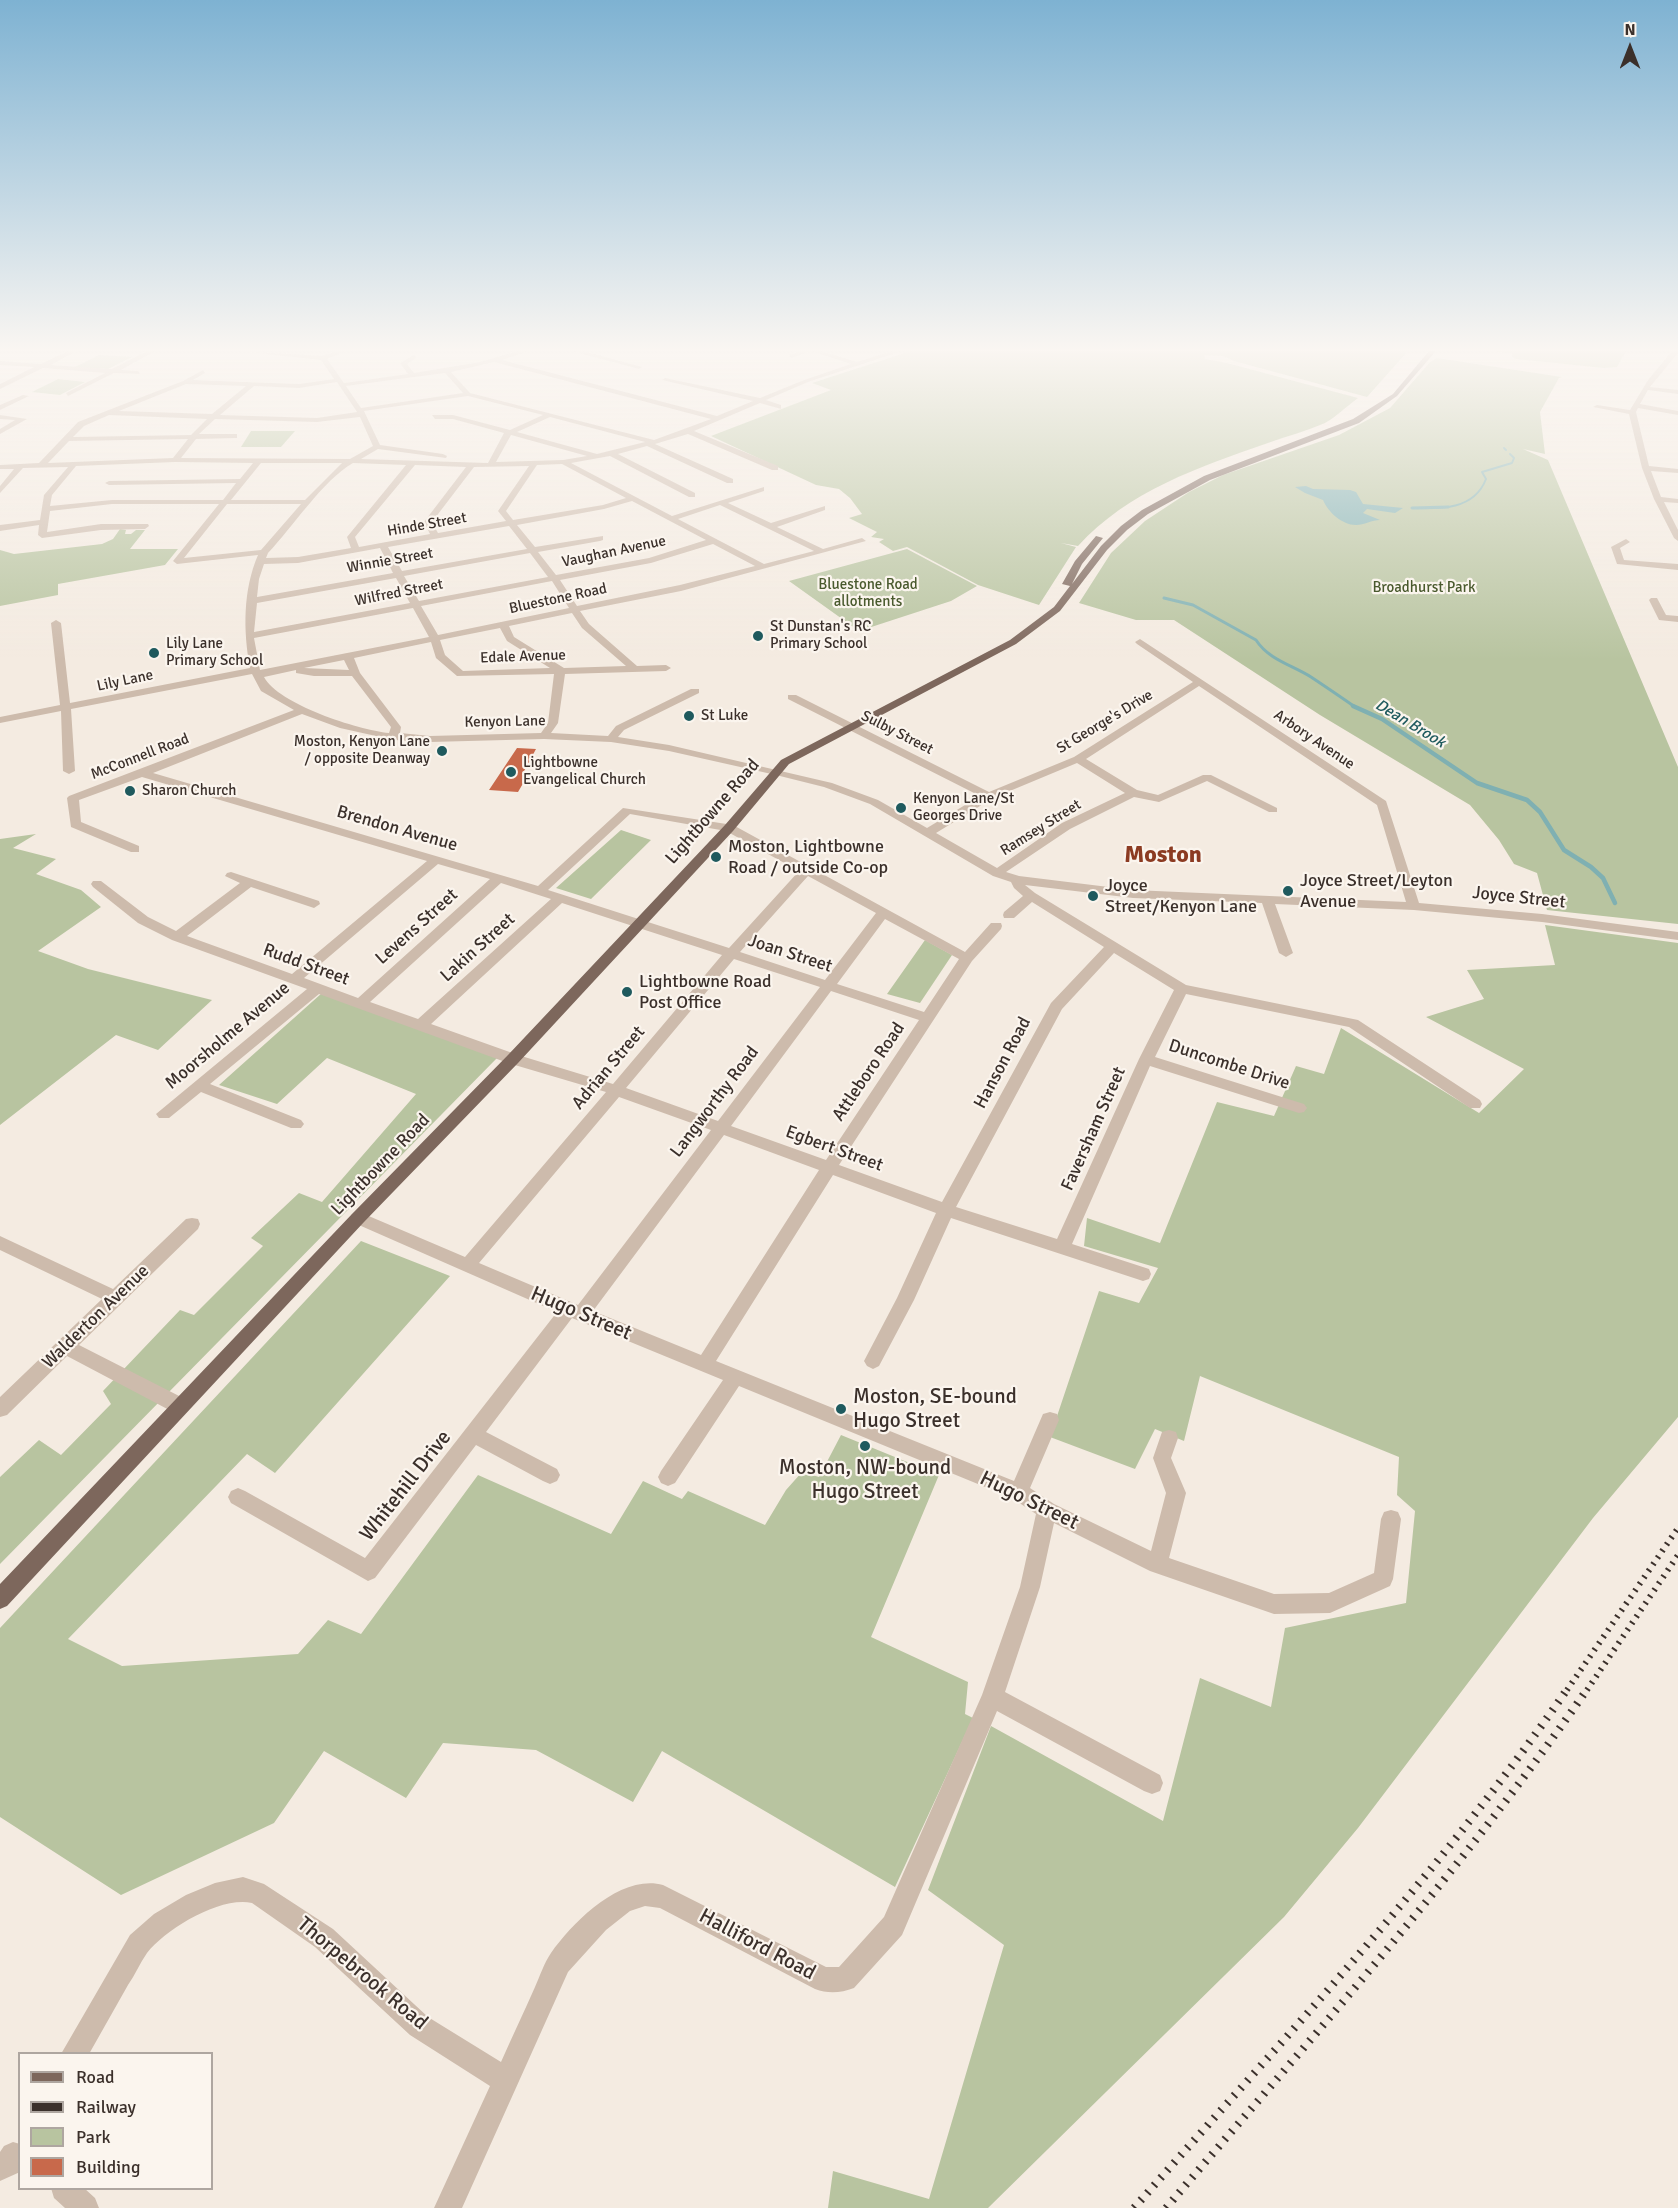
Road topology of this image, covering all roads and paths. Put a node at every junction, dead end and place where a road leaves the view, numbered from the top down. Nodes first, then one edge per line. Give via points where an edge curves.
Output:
1 (53, 454) edge
2 (180, 454) edge
3 (362, 454) edge
4 (421, 454) edge
5 (497, 454) edge
6 (591, 454) edge
7 (611, 454) joint
8 (673, 454) edge
9 (742, 454) edge
10 (1253, 454) edge
11 (1271, 454) edge
12 (1643, 454) edge
13 (596, 457) junction
14 (175, 460) junction
15 (259, 460) junction
16 (350, 460) junction
17 (136, 461) junction
18 (413, 462) junction
19 (563, 462) junction
20 (75, 463) junction
21 (459, 463) junction
22 (42, 465) junction
23 (491, 465) junction
24 (533, 465) junction
25 (21, 466) junction
26 (0, 467) edge
27 (775, 468) dead end
28 (1646, 468) junction
29 (125, 470) dead end
30 (1678, 471) edge
31 (117, 476) dead end
32 (242, 481) junction
33 (730, 482) dead end
34 (761, 489) dead end
35 (1163, 490) dead end
36 (0, 491) edge
37 (105, 492) junction
38 (692, 495) dead end
39 (632, 499) junction
40 (1658, 499) junction
41 (226, 501) junction
42 (1143, 501) dead end
43 (1678, 501) edge
44 (307, 502) junction
45 (722, 503) junction
46 (822, 508) dead end
47 (47, 509) junction
48 (670, 519) junction
49 (44, 522) junction
50 (513, 523) junction
51 (145, 526) dead end
52 (768, 526) junction
53 (0, 528) edge
54 (435, 537) junction
55 (600, 538) dead end
56 (1678, 538) edge
57 (713, 541) junction
58 (862, 541) dead end
59 (1626, 542) dead end
60 (384, 546) junction
61 (357, 550) junction
62 (532, 550) junction
63 (821, 551) junction
64 (262, 556) junction
65 (1620, 561) junction
66 (762, 566) junction
67 (1678, 567) edge
68 (1624, 574) dead end
69 (398, 575) junction
70 (554, 578) junction
71 (1654, 600) dead end
72 (253, 602) junction
73 (416, 605) junction
74 (575, 612) junction
75 (1678, 619) edge
76 (56, 623) dead end
77 (504, 626) junction
78 (249, 636) junction
79 (435, 639) junction
80 (1140, 642) dead end
81 (348, 657) junction
82 (292, 668) junction
83 (666, 668) dead end
84 (635, 669) junction
85 (560, 670) junction
86 (256, 673) junction
87 (356, 673) junction
88 (1199, 681) junction
89 (695, 691) dead end
90 (792, 697) dead end
91 (66, 708) junction
92 (302, 710) junction
93 (0, 720) edge
94 (848, 726) junction
95 (544, 736) junction
96 (394, 737) junction
97 (611, 739) junction
98 (1078, 759) junction
99 (69, 771) dead end
100 (776, 772) junction
101 (142, 773) junction
102 (1133, 793) junction
103 (989, 796) junction
104 (1273, 810) dead end
105 (729, 828) junction
106 (928, 832) junction
107 (135, 849) dead end
108 (436, 859) junction
109 (807, 870) junction
110 (997, 873) junction
111 (231, 876) dead end
112 (498, 878) junction
113 (1017, 880) junction
114 (249, 882) junction
115 (97, 884) dead end
116 (540, 891) junction
117 (1031, 896) junction
118 (560, 898) junction
119 (1268, 901) junction
120 (314, 904) dead end
121 (1414, 906) junction
122 (882, 914) junction
123 (1009, 915) dead end
124 (640, 923) junction
125 (996, 926) dead end
126 (1678, 936) edge
127 (177, 937) junction
128 (1113, 946) junction
129 (1286, 953) dead end
130 (731, 954) junction
131 (967, 958) junction
132 (294, 980) junction
133 (827, 985) junction
134 (317, 988) junction
135 (1182, 989) junction
136 (360, 1003) junction
137 (928, 1018) junction
138 (421, 1025) junction
139 (513, 1059) junction
140 (1146, 1059) junction
141 (201, 1086) junction
142 (616, 1090) junction
143 (1475, 1104) dead end
144 (1299, 1108) dead end
145 (165, 1114) dead end
146 (297, 1124) dead end
147 (720, 1128) junction
148 (829, 1167) junction
149 (946, 1210) junction
150 (358, 1218) junction
151 (192, 1224) dead end
152 (0, 1243) edge
153 (1062, 1247) junction
154 (467, 1266) junction
155 (1143, 1274) dead end
156 (116, 1298) junction
157 (575, 1312) junction
158 (65, 1346) junction
159 (873, 1361) dead end
160 (704, 1365) junction
161 (734, 1378) junction
162 (180, 1407) junction
163 (0, 1409) edge
164 (1050, 1420) dead end
165 (474, 1435) junction
166 (1169, 1438) dead end
167 (550, 1475) dead end
168 (668, 1477) dead end
169 (1019, 1492) junction
170 (238, 1497) dead end
171 (1047, 1510) junction
172 (1391, 1520) dead end
173 (1157, 1564) junction
174 (0, 1599) edge
175 (992, 1697) junction
176 (1152, 1783) dead end
177 (75, 2052) edge
178 (505, 2080) junction
179 (66, 2190) edge
180 (85, 2208) edge
181 (448, 2208) edge

1 - 22 street
2 - 14 street
3 - 16 street
4 - 21 street
5 - 23 street
6 - 13 street
7 - 13 street
7 - 38 street
8 - 33 street
9 - 27 street
10 - 35 main road
11 - 94 main road, Lightbowne Road via 1207,478 1145,512 1104,548 1047,618 1013,642
12 - 28 street
13 - 19 street
14 - 15 street
14 - 17 street
15 - 16 street
15 - 32 street
16 - 18 street
16 - 44 street
17 - 20 street
17 - 29 street
18 - 21 street
18 - 61 street via 351,537
19 - 24 street
19 - 39 street
20 - 22 street
20 - 47 street via 48,495
21 - 23 street
21 - 54 street via 428,522
22 - 25 street
23 - 24 street
24 - 50 street via 502,511
25 - 26 street
25 - 36 street
28 - 30 street
28 - 40 street
31 - 37 street
32 - 37 street
32 - 41 street
34 - 45 street
37 - 41 street
37 - 47 street
39 - 48 street
39 - 50 street, Hinde Street
40 - 43 street
40 - 56 street
41 - 44 street
41 - 64 street, Hinde Street via 177,561
42 - 94 main road, Lightbowne Road via 1110,528 1037,615
44 - 64 street
45 - 48 street
45 - 52 street
46 - 52 street
47 - 49 street
48 - 57 street
49 - 51 street via 42,535
49 - 53 street
50 - 54 street, Hinde Street
50 - 62 street
52 - 63 street
54 - 60 street, Hinde Street
55 - 62 street, Winnie Street
57 - 66 street
57 - 70 street, Vaughan Avenue via 651,561
58 - 63 street, Bluestone Road
59 - 65 street via 1615,547
60 - 61 street, Hinde Street
60 - 69 street, Edale Avenue
61 - 64 street, Hinde Street via 298,560
62 - 69 street, Winnie Street
62 - 70 street
63 - 66 street, Bluestone Road
64 - 72 street via 254,579
65 - 67 street
65 - 68 street
66 - 74 street, Bluestone Road
69 - 72 street, Winnie Street
69 - 73 street, Edale Avenue
70 - 73 street, Wilfred Street
70 - 74 street
71 - 75 street via 1662,618
72 - 78 street
73 - 78 street, Wilfred Street
73 - 79 street, Edale Avenue
74 - 77 street, Bluestone Road
74 - 84 street via 585,627
76 - 91 street
77 - 79 street, Bluestone Road
77 - 85 street via 510,639
78 - 86 street
79 - 81 street, Bluestone Road
79 - 85 street, Edale Avenue via 441,656 461,674
80 - 88 street, Arbory Avenue
81 - 82 street, Bluestone Road
81 - 87 street
82 - 86 street, Bluestone Road
82 - 87 street via 314,674
83 - 84 street, Edale Avenue
84 - 85 street, Edale Avenue
85 - 95 street via 553,723
86 - 91 street, Lily Lane
86 - 92 street, Kenyon Lane via 265,689
87 - 96 street via 396,727
88 - 98 street, St George's Drive
88 - 121 street, Arbory Avenue via 1382,803
89 - 97 street via 620,728
90 - 94 street, Sulby Street
91 - 93 street, Lily Lane
91 - 99 street
92 - 96 street, Kenyon Lane via 344,726
92 - 101 street, McConnell Road
94 - 100 main road, Lightbowne Road via 790,759
94 - 103 street, Sulby Street
95 - 96 street, Kenyon Lane
95 - 97 street, Kenyon Lane
97 - 100 street, Kenyon Lane
98 - 102 street
98 - 103 street, St George's Drive
100 - 105 main road, Lightbowne Road
100 - 106 street, Kenyon Lane via 874,802
101 - 107 street, McConnell Road via 73,798 75,824
101 - 108 street, Brendon Avenue
102 - 104 street via 1159,799 1207,777
102 - 110 street, Ramsey Street via 1066,826
103 - 106 street, St George's Drive
105 - 109 street
105 - 116 street via 627,810
105 - 124 main road, Lightbowne Road
106 - 110 street, Kenyon Lane
108 - 112 street, Brendon Avenue
108 - 132 street
109 - 122 street
109 - 130 street, Adrian Street
110 - 113 street, Joyce Street
111 - 114 street
112 - 116 street, Brendon Avenue
112 - 136 street, Levens Street
113 - 117 street
113 - 119 street, Joyce Street via 1133,894
114 - 120 street
114 - 127 street
115 - 127 street, Rudd Street via 143,920
116 - 118 street, Brendon Avenue
117 - 123 street
117 - 128 street
118 - 124 street, Brendon Avenue
118 - 138 street, Lakin Street
119 - 121 street, Joyce Street
119 - 129 street
121 - 126 street, Joyce Street
122 - 131 street
122 - 133 street, Langworthy Road
124 - 130 street, Joan Street
124 - 139 main road, Lightbowne Road
125 - 131 street, Attleboro Road
127 - 132 street, Rudd Street
128 - 135 street
128 - 149 street, Hanson Road via 1056,1006
130 - 133 street, Joan Street
130 - 142 street, Adrian Street
131 - 137 street, Attleboro Road
132 - 134 street, Rudd Street
133 - 137 street, Joan Street
133 - 147 street, Langworthy Road
134 - 136 street, Rudd Street
134 - 141 street, Moorsholme Avenue
135 - 140 street, Faversham Street
135 - 143 street via 1353,1023
136 - 138 street, Rudd Street
137 - 148 street, Attleboro Road
138 - 139 street, Rudd Street
139 - 142 street, Egbert Street
139 - 150 main road, Lightbowne Road
140 - 144 street, Duncombe Drive
140 - 153 street, Faversham Street
141 - 145 street, Moorsholme Avenue
141 - 146 street
142 - 147 street, Egbert Street
142 - 154 street, Adrian Street
147 - 148 street, Egbert Street
147 - 157 street, Langworthy Road
148 - 149 street, Egbert Street
148 - 160 street, Attleboro Road
149 - 153 street, Egbert Street
149 - 159 street, Hanson Road
150 - 154 street, Hugo Street
150 - 162 main road, Lightbowne Road
151 - 156 street, Walderton Avenue
152 - 156 street
153 - 155 street, Egbert Street
154 - 157 street, Hugo Street
156 - 158 street, Walderton Avenue
157 - 160 street, Hugo Street
157 - 165 street, Whitehill Drive
158 - 162 street
158 - 163 street, Walderton Avenue
160 - 161 street, Hugo Street
161 - 168 street
161 - 169 street, Hugo Street
162 - 174 main road, Lightbowne Road
164 - 169 street
165 - 167 street
165 - 170 street, Whitehill Drive via 368,1571
166 - 173 street via 1162,1458 1176,1493
169 - 171 street, Hugo Street
171 - 173 street, Hugo Street
171 - 175 street, Halliford Road via 1030,1587
172 - 173 street, Hugo Street via 1383,1579 1330,1603 1274,1604
175 - 176 street
175 - 178 street, Halliford Road via 893,1926 844,1979 824,1980 663,1897 644,1894 615,1908 581,1936 559,1963
177 - 178 street, Thorpebrook Road via 139,1944 194,1903 243,1889 278,1905 324,1938 419,2026
178 - 181 street, Halliford Road
179 - 180 street

